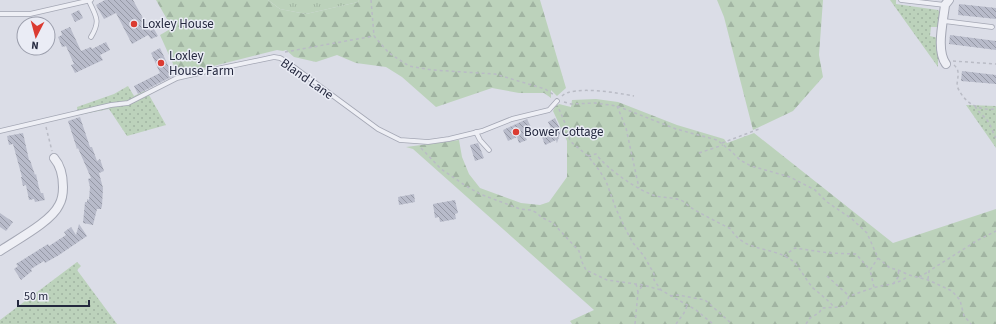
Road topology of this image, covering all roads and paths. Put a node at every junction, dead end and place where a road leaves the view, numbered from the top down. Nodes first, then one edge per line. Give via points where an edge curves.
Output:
1 (90, 0) edge
2 (371, 0) edge
3 (901, 0) edge
4 (947, 3) edge
5 (0, 14) edge
6 (944, 21) junction
7 (992, 27) dead end
8 (374, 36) junction
9 (91, 37) dead end
10 (280, 58) junction
11 (946, 64) dead end
12 (996, 64) edge
13 (634, 96) dead end
14 (557, 101) junction
15 (617, 106) junction
16 (975, 106) junction
17 (996, 109) edge
18 (44, 121) junction
19 (759, 129) dead end
20 (0, 131) edge
21 (476, 132) junction
22 (996, 138) edge
23 (722, 144) junction
24 (419, 147) dead end
25 (489, 150) dead end
26 (699, 153) dead end
27 (588, 156) junction
28 (54, 158) joint
29 (639, 188) junction
30 (996, 231) edge
31 (0, 251) edge
32 (784, 256) junction
33 (878, 258) junction
34 (870, 270) junction
35 (898, 270) junction
36 (929, 271) junction
37 (909, 275) junction
38 (827, 276) dead end
39 (919, 277) junction
40 (928, 280) junction
41 (636, 284) junction
42 (893, 284) junction
43 (643, 285) junction
44 (874, 287) junction
45 (661, 290) junction
46 (638, 292) junction
47 (670, 296) junction
48 (849, 296) junction
49 (687, 306) junction
50 (833, 306) junction
51 (635, 324) edge
52 (676, 324) edge
53 (713, 324) edge
54 (732, 324) edge
55 (806, 324) edge
56 (971, 324) edge

1 - 5 lane via 30,14
1 - 9 lane via 97,21 97,27
2 - 8 path
3 - 4 lane
4 - 6 street
6 - 7 lane
6 - 11 street via 940,51
8 - 10 path via 286,52
8 - 14 path via 389,53 409,66 495,74 545,89 554,95
10 - 18 lane, Bland Lane via 274,57 177,78 128,103 111,104
10 - 21 lane, Bland Lane via 378,129 400,140 428,142
12 - 16 path via 956,60 952,62 958,70 958,90
13 - 14 path via 596,90 573,91 565,92
14 - 15 path
14 - 21 lane, Bland Lane via 549,110 512,119
14 - 27 path via 570,141
15 - 23 path via 676,129 717,140
15 - 29 path via 626,128
16 - 17 path
16 - 22 path via 991,125
18 - 20 lane, Bland Lane
18 - 28 path
19 - 23 path
21 - 25 lane
23 - 26 path
23 - 33 path via 751,166 790,177 815,190 867,233
24 - 41 path via 441,169 480,194 520,209 531,210 553,223 579,251 586,270 607,280
27 - 29 path via 596,154 602,163
27 - 45 path via 606,181 627,232 644,256
28 - 31 street via 63,180 62,198 55,212
29 - 32 path via 656,196 681,200 731,229 745,243
30 - 36 path
32 - 34 path via 795,248 856,254
32 - 50 path via 792,261 813,288
33 - 34 path
33 - 35 path via 890,268
34 - 44 path
35 - 37 path
35 - 42 path via 899,276
36 - 39 path
36 - 40 path
37 - 39 path
37 - 42 path
38 - 48 path
39 - 40 path
40 - 56 path via 952,291 960,300 964,316
41 - 43 path
41 - 46 path
42 - 44 path
43 - 45 path
43 - 46 path
44 - 48 path
45 - 47 path
46 - 51 path
47 - 49 path
47 - 54 path via 705,300
48 - 50 path via 846,305
49 - 52 path
49 - 53 path
50 - 55 path via 822,308

